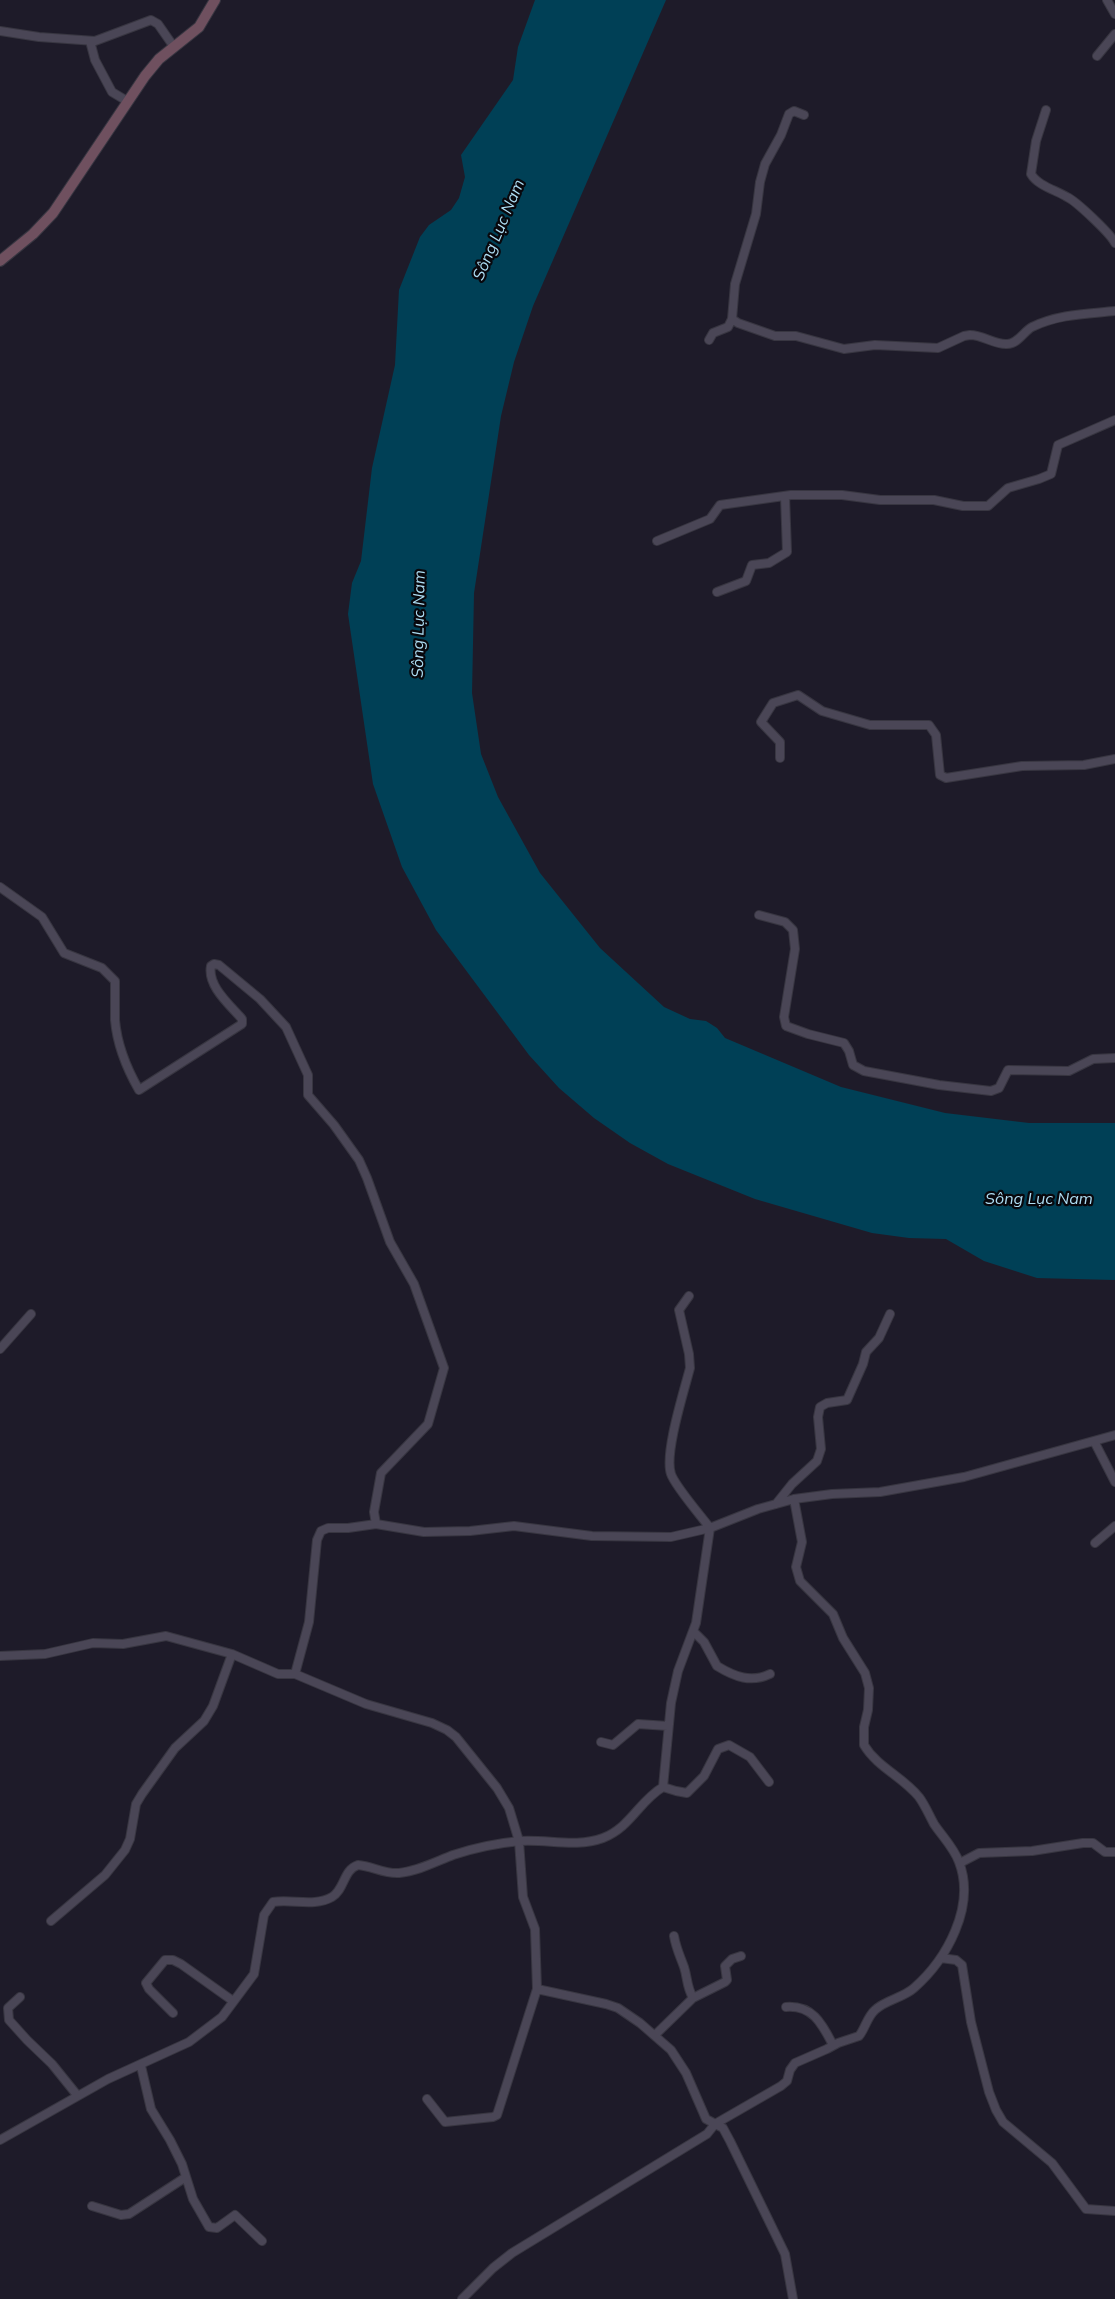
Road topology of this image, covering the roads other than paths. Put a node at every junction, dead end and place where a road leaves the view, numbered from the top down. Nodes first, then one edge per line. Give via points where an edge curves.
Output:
1 (215, 0) edge
2 (1107, 0) edge
3 (1115, 14) edge
4 (0, 31) edge
5 (1115, 34) edge
6 (90, 41) junction
7 (174, 47) junction
8 (1097, 56) dead end
9 (127, 101) junction
10 (1046, 110) dead end
11 (804, 115) dead end
12 (1115, 243) edge
13 (0, 261) edge
14 (1115, 311) edge
15 (732, 319) junction
16 (709, 340) dead end
17 (1115, 420) edge
18 (785, 496) junction
19 (657, 541) dead end
20 (717, 592) dead end
21 (780, 758) dead end
22 (1115, 759) edge
23 (0, 887) edge
24 (759, 915) dead end
25 (1115, 1058) edge
26 (689, 1296) dead end
27 (31, 1314) dead end
28 (890, 1314) dead end
29 (0, 1349) edge
30 (1115, 1435) edge
31 (1094, 1441) junction
32 (1115, 1482) edge
33 (794, 1499) junction
34 (776, 1504) junction
35 (376, 1524) junction
36 (1115, 1526) edge
37 (710, 1528) junction
38 (1096, 1543) dead end
39 (694, 1632) junction
40 (232, 1654) junction
41 (0, 1656) edge
42 (294, 1674) junction
43 (770, 1674) dead end
44 (668, 1726) junction
45 (601, 1742) dead end
46 (769, 1782) dead end
47 (663, 1786) junction
48 (519, 1841) junction
49 (1115, 1852) edge
50 (960, 1863) junction
51 (51, 1921) dead end
52 (674, 1936) dead end
53 (742, 1956) dead end
54 (941, 1958) junction
55 (537, 1989) junction
56 (20, 1997) dead end
57 (693, 1998) junction
58 (233, 2002) junction
59 (786, 2007) dead end
60 (173, 2013) dead end
61 (655, 2035) junction
62 (833, 2045) junction
63 (141, 2066) junction
64 (77, 2095) junction
65 (427, 2100) dead end
66 (715, 2124) junction
67 (0, 2140) edge
68 (186, 2177) junction
69 (92, 2206) dead end
70 (1115, 2211) edge
71 (262, 2241) dead end
72 (462, 2299) edge
73 (793, 2299) edge

1 - 7 street via 199,27
2 - 3 street
4 - 6 street
5 - 8 street
6 - 7 street via 151,20 158,24
6 - 9 street via 95,60 112,92
7 - 9 street via 159,59
9 - 13 street via 53,213
10 - 12 street via 1036,141 1031,174 1072,200
11 - 15 street via 794,111 789,114 766,164 756,214 735,284
14 - 15 street via 1053,319 1029,329 1018,340 1007,344 970,335 938,348 875,344 844,349 796,336 775,336
15 - 16 street via 728,327 713,333
17 - 18 street via 1058,445 1051,474 1008,488 983,508 934,500
18 - 19 street via 720,505 710,519
18 - 20 street via 787,552 768,563 752,565 746,581
21 - 22 street via 780,742 762,722 773,703 798,695 822,711 870,725 929,724 936,735 943,777 1022,766 1084,765
23 - 35 street via 42,916 64,952 102,968 115,981 118,1038 130,1075 139,1090 242,1024 242,1019 214,984 210,972 214,964 260,999 290,1033 308,1075 308,1095 359,1160 390,1242 414,1284 443,1362 428,1424 381,1473 374,1512
24 - 25 street via 785,922 793,930 794,949 784,1016 786,1026 844,1043 853,1065 864,1071 991,1091 999,1088 1008,1070 1069,1071 1093,1060
26 - 37 street via 679,1310 690,1368 672,1447 671,1474
27 - 29 street
28 - 34 street via 879,1338 866,1352 847,1400 820,1407 821,1449 817,1461
30 - 31 street
31 - 32 street
31 - 33 street via 956,1479 880,1492
33 - 34 street
33 - 50 street via 802,1542 797,1576 833,1614 868,1681 864,1745 919,1798
34 - 37 street
35 - 37 street via 424,1532 514,1526 592,1536 641,1538 670,1537
35 - 42 street via 328,1528 318,1535 309,1622
36 - 38 street
37 - 39 street
39 - 43 street via 704,1642 717,1666 752,1680
39 - 44 street via 676,1681
40 - 41 street via 166,1636 123,1644 93,1643 45,1654
40 - 42 street via 272,1672
40 - 51 street via 213,1706 204,1721 175,1748 136,1804 125,1850 105,1875
42 - 48 street via 366,1704 447,1730 503,1795
44 - 45 street via 638,1724 613,1745
44 - 47 street
46 - 47 street via 750,1757 729,1746 718,1749 704,1776 687,1792 676,1792
47 - 48 street via 648,1796 622,1827 603,1838 586,1843
48 - 55 street via 522,1896 535,1929
48 - 58 street via 456,1854 418,1869 399,1872 390,1873 358,1865 349,1870 339,1891 331,1897 316,1901 273,1902 264,1915 254,1974
49 - 50 street via 1105,1852 1093,1843 1083,1843 1032,1851 986,1852
50 - 54 street via 964,1895 958,1920
52 - 57 street via 686,1985
53 - 57 street via 725,1966 725,1982
54 - 62 street via 912,1990 876,2009 859,2036
54 - 70 street via 956,1960 962,1965 971,2022 989,2092 1003,2122 1052,2162 1086,2209
55 - 61 street via 618,2008
55 - 65 street via 497,2115 445,2122
56 - 64 street via 8,2008 10,2020
57 - 61 street
58 - 60 street via 181,1964 165,1960 146,1983
58 - 63 street via 222,2017 189,2042
59 - 62 street via 807,2010 825,2029
61 - 66 street via 677,2058 706,2118
62 - 66 street via 795,2062 787,2081 781,2086
63 - 64 street
63 - 68 street via 151,2109 170,2140
64 - 67 street
66 - 72 street via 707,2134 512,2253
66 - 73 street via 723,2128 785,2254
68 - 69 street via 129,2214 121,2216
68 - 71 street via 209,2227 217,2228 235,2215

